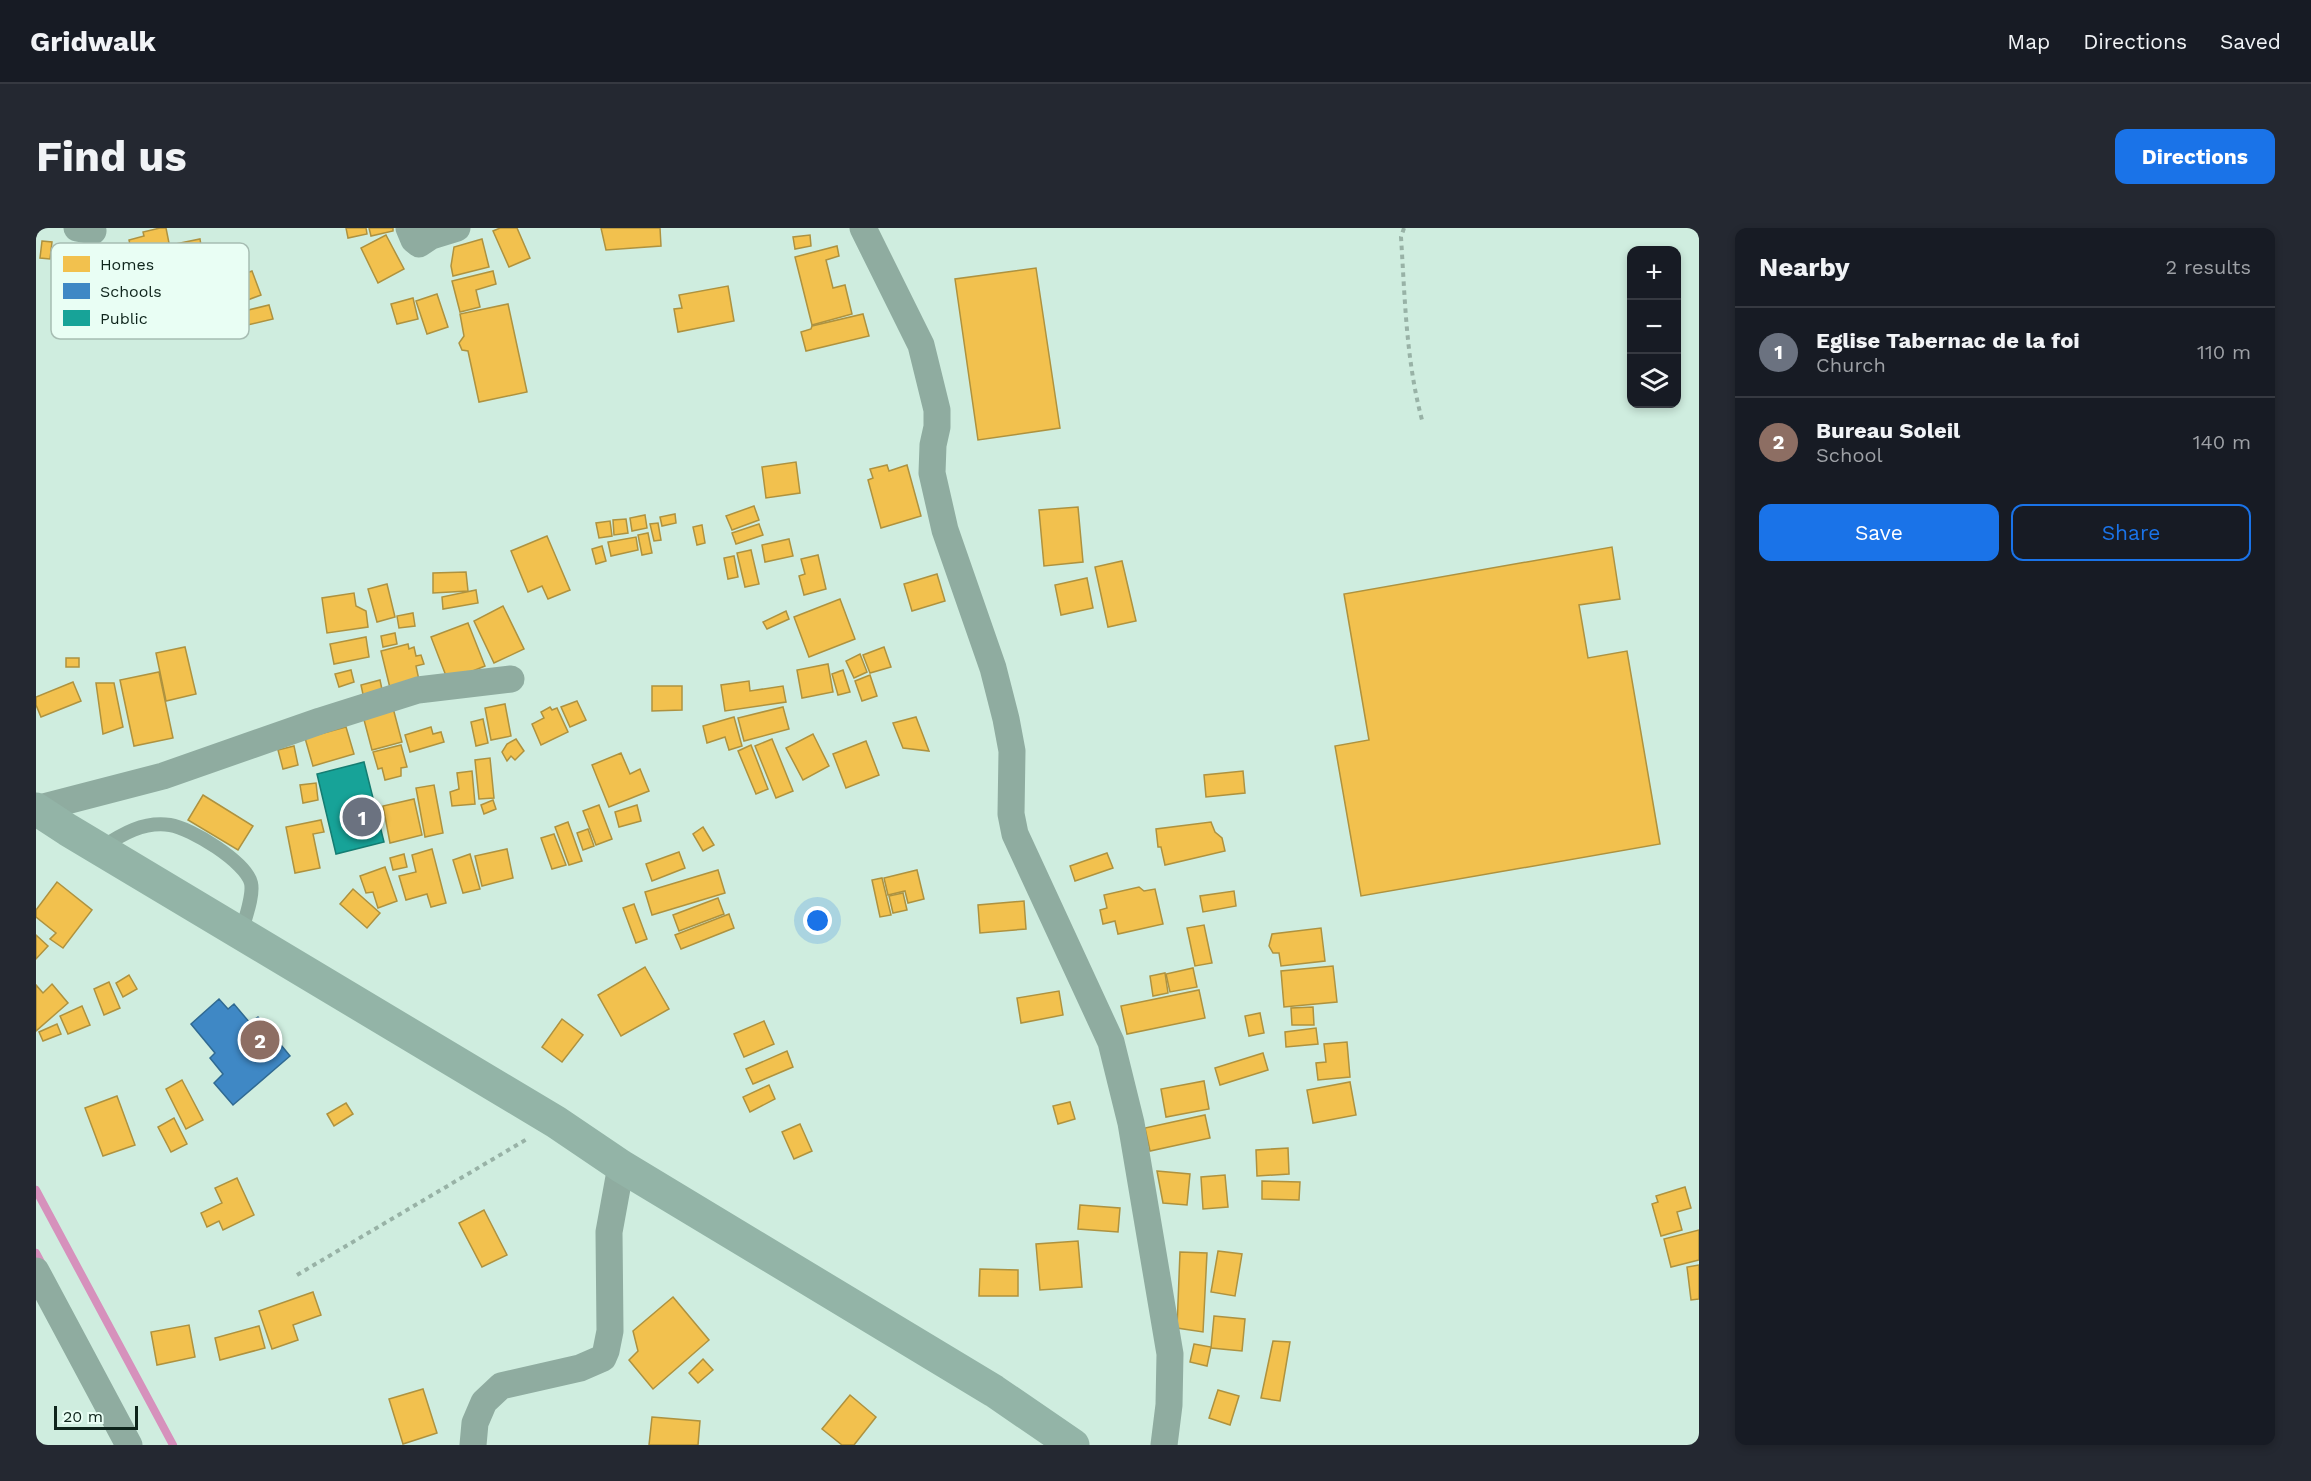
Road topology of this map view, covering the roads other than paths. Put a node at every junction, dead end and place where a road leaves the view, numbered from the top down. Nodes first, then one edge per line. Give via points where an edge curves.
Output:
1 (409, 228) edge
2 (457, 228) edge
3 (868, 240) edge
4 (511, 679) dead end
5 (36, 809) edge
6 (99, 849) junction
7 (241, 933) junction
8 (621, 1166) junction
9 (36, 1271) edge
10 (129, 1445) edge
11 (473, 1445) edge
12 (1073, 1445) edge
13 (1164, 1445) edge

1 - 2 street via 419,244
3 - 13 street via 924,356 937,410 932,473 945,530 993,668 1006,719 1012,751 1011,814 1015,834 1111,1042 1131,1123 1170,1354
4 - 5 street via 418,690 163,776
5 - 6 main road
6 - 7 main road
6 - 7 lane via 126,831 170,825 224,851 251,884
7 - 8 main road via 556,1122
8 - 11 street via 609,1232 610,1331 603,1358 580,1368 501,1386 484,1402 475,1423
8 - 12 main road via 994,1392
9 - 10 street

